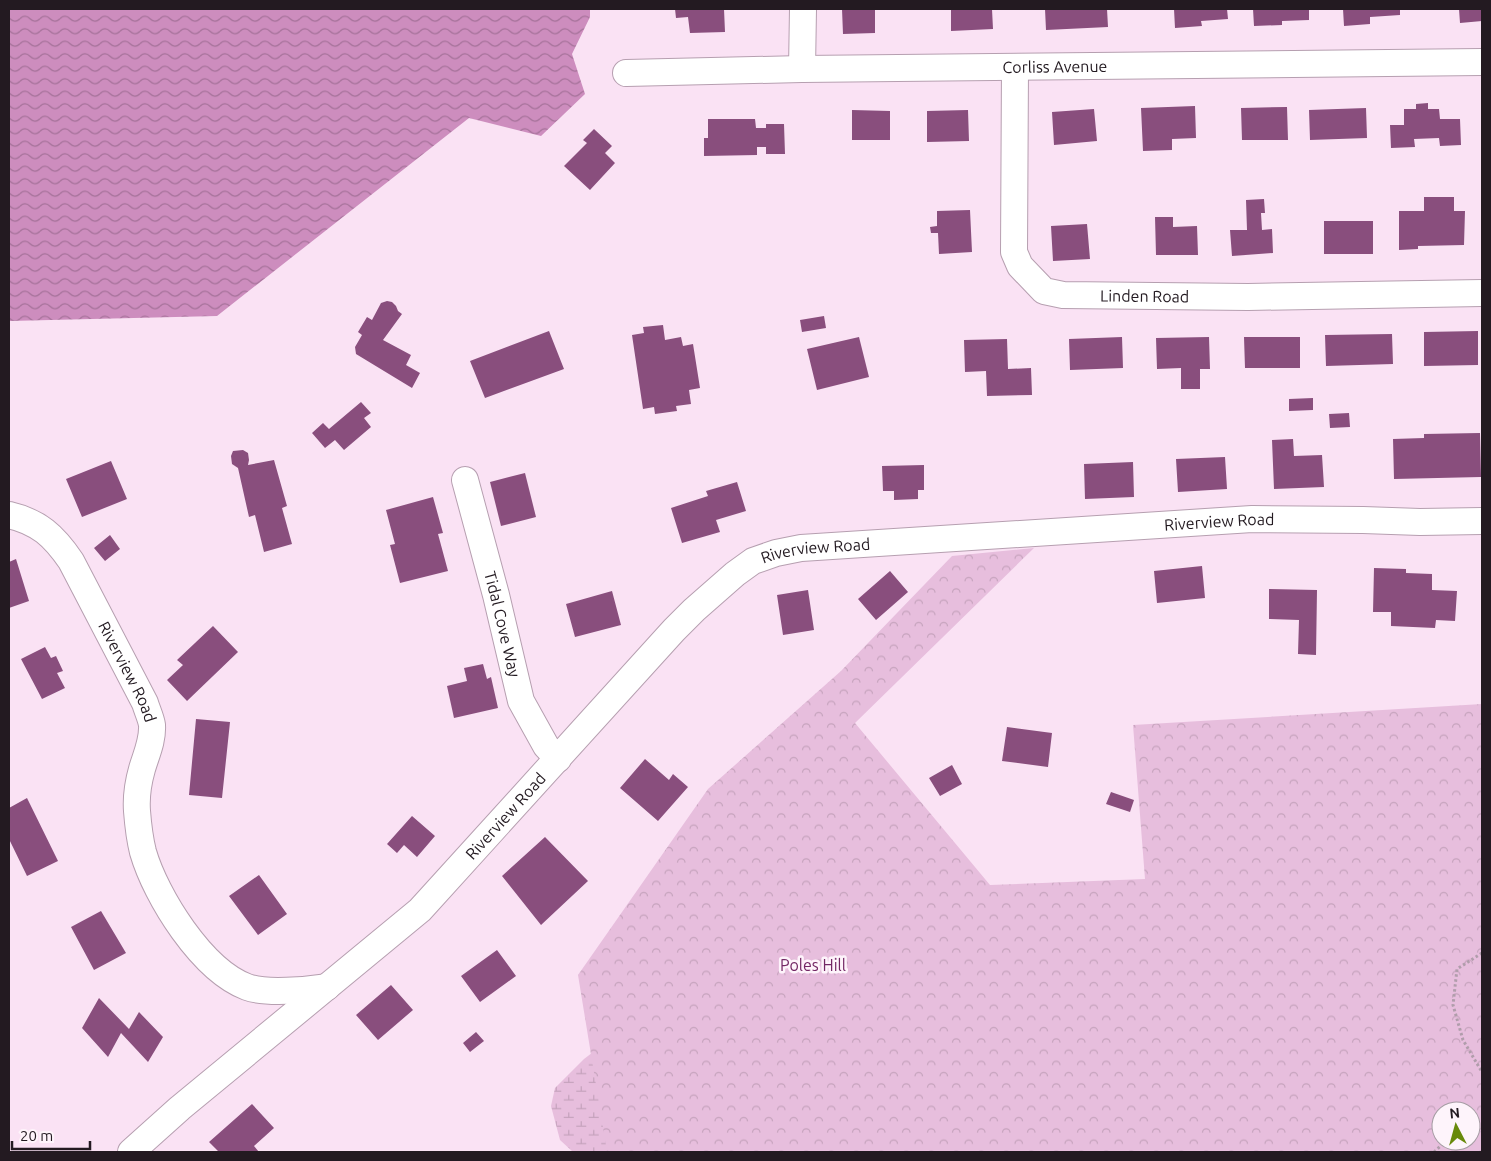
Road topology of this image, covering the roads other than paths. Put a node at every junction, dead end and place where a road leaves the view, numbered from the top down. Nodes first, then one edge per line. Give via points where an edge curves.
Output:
1 (803, 9) edge
2 (1482, 62) edge
3 (1015, 67) junction
4 (802, 69) junction
5 (626, 73) dead end
6 (1482, 293) edge
7 (465, 480) dead end
8 (9, 516) edge
9 (1482, 521) edge
10 (558, 759) junction
11 (327, 987) junction
12 (132, 1152) edge

1 - 4 street
2 - 3 street, Corliss Avenue
3 - 4 street, Corliss Avenue
3 - 6 street, Linden Road via 1014,252 1020,266 1044,291 1063,295 1248,297
4 - 5 street, Corliss Avenue
7 - 10 street, Tidal Cove Way via 522,701 546,746
8 - 11 street, Riverview Road via 26,519 42,528 71,561 145,703 152,725 149,752 137,789 137,811 143,852 173,915 195,946 228,978 249,988 299,991
9 - 10 street, Riverview Road via 1252,519 801,548 776,553 753,561 694,610
10 - 11 street, Riverview Road via 420,910
11 - 12 street, Riverview Road via 180,1108

